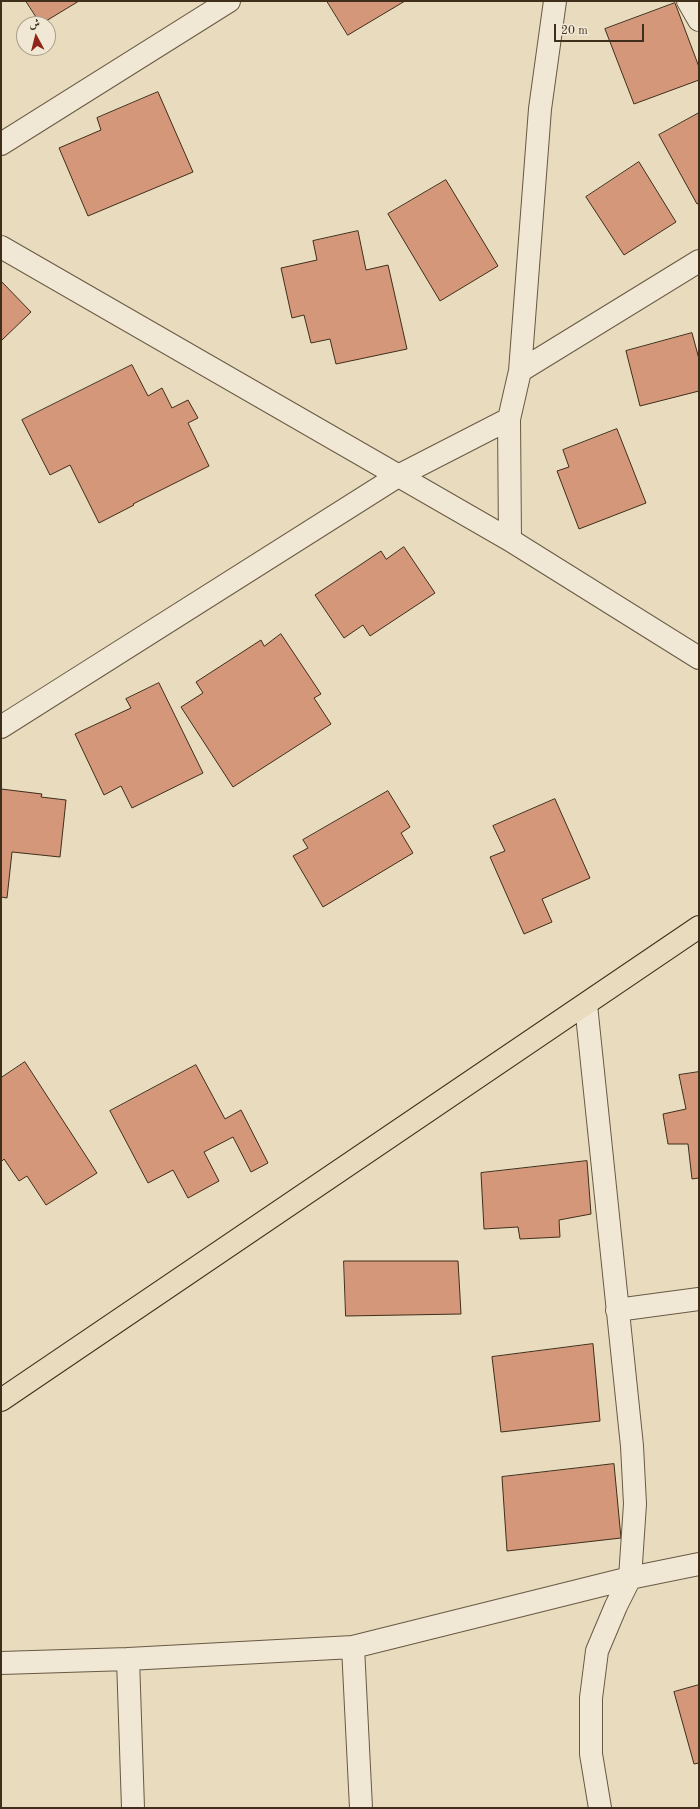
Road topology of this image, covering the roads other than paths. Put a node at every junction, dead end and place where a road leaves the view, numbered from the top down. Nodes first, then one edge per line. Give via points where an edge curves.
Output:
1 (229, 1) edge
2 (555, 1) edge
3 (688, 1) edge
4 (699, 20) edge
5 (1, 144) edge
6 (1, 247) edge
7 (699, 261) edge
8 (520, 371) junction
9 (509, 420) junction
10 (398, 476) junction
11 (510, 540) junction
12 (699, 658) edge
13 (1, 727) edge
14 (699, 927) edge
15 (586, 1005) junction
16 (699, 1299) edge
17 (617, 1310) junction
18 (1, 1400) edge
19 (699, 1564) edge
20 (630, 1578) junction
21 (353, 1648) junction
22 (128, 1659) junction
23 (1, 1663) edge
24 (133, 1808) edge
25 (360, 1808) edge
26 (600, 1808) edge

1 - 5 street
2 - 8 street via 540,109
3 - 4 street
6 - 10 street
7 - 8 street
8 - 9 street
9 - 10 street
9 - 11 street
10 - 11 street
10 - 13 street
11 - 12 street
14 - 15 main road
15 - 17 street
15 - 18 main road
16 - 17 street
17 - 20 street via 632,1446 635,1504
19 - 20 street
20 - 21 street
20 - 26 street via 597,1651 591,1698 591,1754
21 - 22 street
21 - 25 street
22 - 23 street
22 - 24 street

